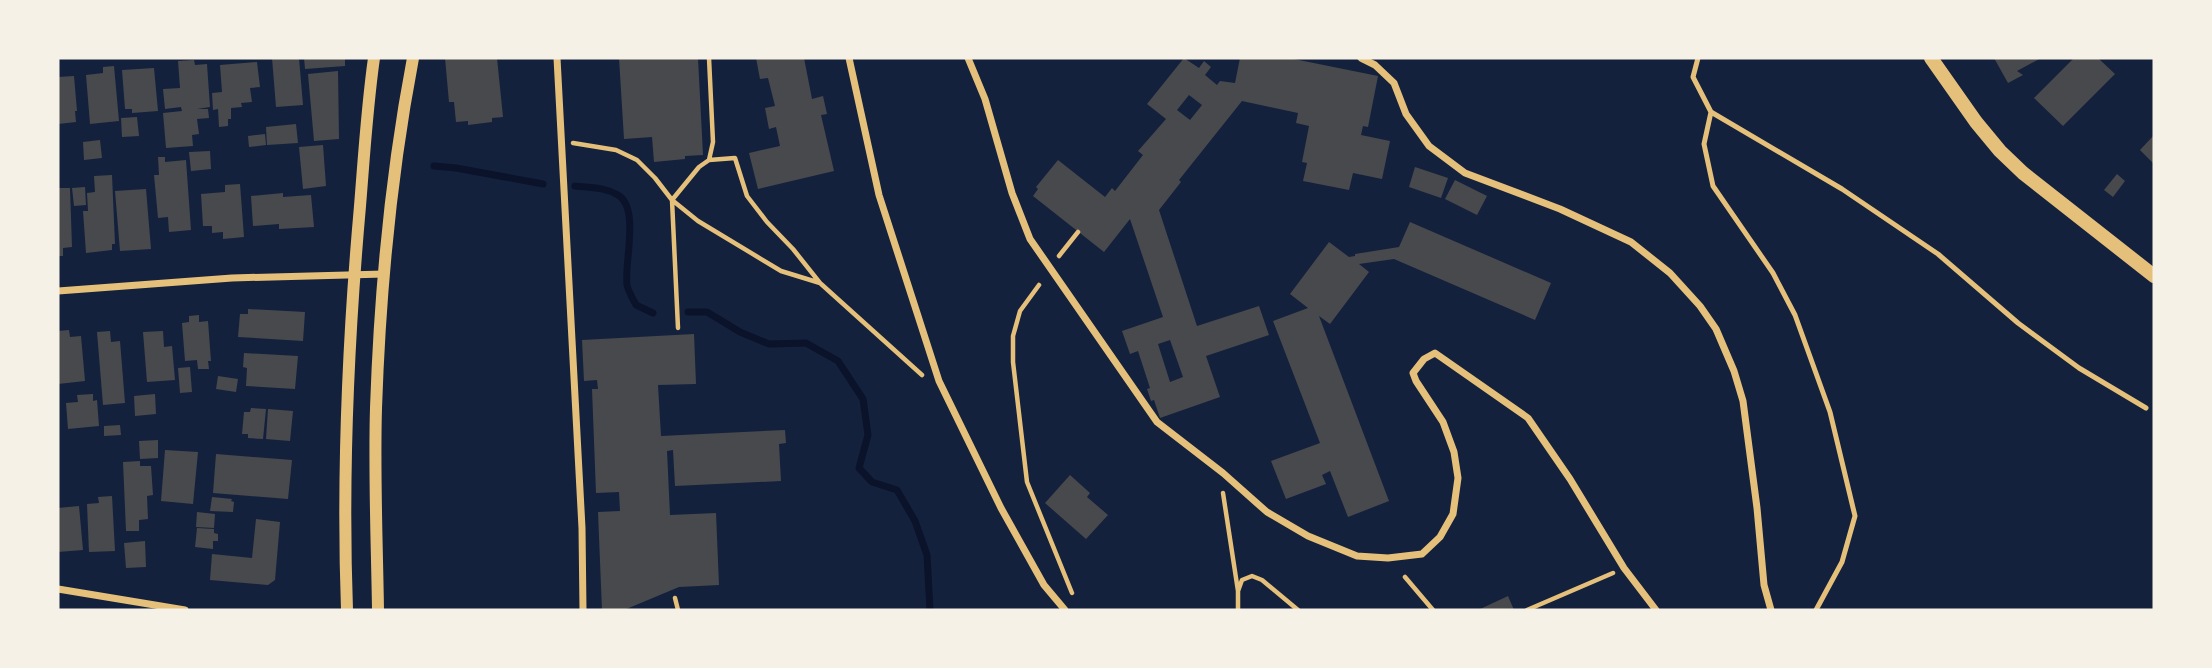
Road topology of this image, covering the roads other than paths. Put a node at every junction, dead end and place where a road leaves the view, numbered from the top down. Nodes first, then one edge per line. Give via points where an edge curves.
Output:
1 (374, 58) edge
2 (413, 58) edge
3 (557, 58) edge
4 (849, 58) edge
5 (968, 58) edge
6 (1362, 58) edge
7 (1698, 58) edge
8 (1931, 58) edge
9 (1711, 112) junction
10 (384, 274) junction
11 (354, 275) junction
12 (2154, 275) edge
13 (58, 291) edge
14 (2146, 408) dead end
15 (58, 589) edge
16 (185, 610) edge
17 (347, 610) edge
18 (378, 610) edge
19 (583, 610) edge
20 (1065, 610) edge
21 (1656, 610) edge
22 (1771, 610) edge
23 (1816, 610) edge

1 - 11 street
2 - 10 street
3 - 19 street
4 - 20 street via 879,195 939,381 1007,519 1044,585
5 - 21 street via 1030,239 1157,422 1267,512 1308,537 1357,556 1422,554 1440,537 1454,514 1458,478 1454,452 1443,422 1413,373 1435,353 1528,418
6 - 22 street via 1394,83 1406,114 1429,145 1465,173 1631,242 1670,273 1700,306 1716,328 1743,401 1764,585
7 - 9 lane via 1693,76
8 - 12 main road via 1976,122 2023,173
9 - 14 lane via 1938,254 2018,323 2079,368
9 - 23 lane via 1704,144 1713,187 1773,272 1795,315 1830,412 1855,516 1842,562
10 - 11 street
10 - 18 street via 376,411
11 - 13 street via 232,278
11 - 17 street via 345,481
15 - 16 street

